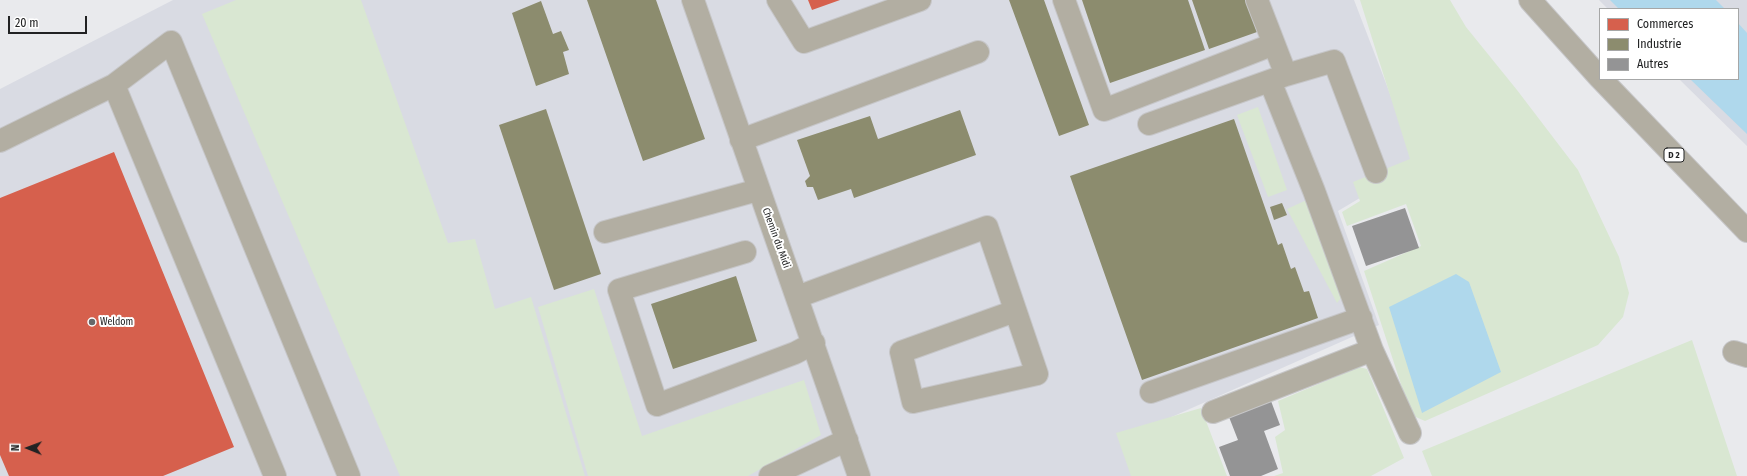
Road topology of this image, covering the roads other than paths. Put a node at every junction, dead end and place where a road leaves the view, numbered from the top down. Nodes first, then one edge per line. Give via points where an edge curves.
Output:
1 (693, 0) edge
2 (778, 0) edge
3 (920, 0) edge
4 (1064, 0) edge
5 (1257, 0) edge
6 (1530, 0) edge
7 (1274, 44) junction
8 (978, 52) dead end
9 (1599, 76) edge
10 (1278, 78) junction
11 (1603, 80) edge
12 (114, 85) junction
13 (1149, 124) dead end
14 (741, 140) junction
15 (0, 141) edge
16 (1376, 172) dead end
17 (758, 190) junction
18 (1747, 231) edge
19 (605, 232) dead end
20 (744, 252) dead end
21 (797, 296) junction
22 (1015, 312) junction
23 (1361, 318) junction
24 (814, 343) junction
25 (1372, 350) junction
26 (1151, 392) dead end
27 (1213, 412) dead end
28 (1410, 433) dead end
29 (847, 440) junction
30 (275, 476) edge
31 (348, 476) edge
32 (770, 476) edge
33 (859, 476) edge

1 - 14 street, Chemin du Midi
2 - 3 street via 804,42
4 - 7 street via 1104,110
5 - 7 street
6 - 9 street, D 2
7 - 10 street
8 - 14 street
10 - 13 street
10 - 16 street via 1334,61
10 - 23 street
11 - 18 street, D 2
12 - 15 street
12 - 30 street
12 - 31 street via 171,42
14 - 17 street, Chemin du Midi
17 - 19 street
17 - 21 street, Chemin du Midi
20 - 24 street via 620,290 658,405 796,354
21 - 22 street via 987,227
21 - 24 street, Chemin du Midi
22 - 22 street via 1037,374 913,402 900,352
23 - 25 street
23 - 26 street
24 - 29 street, Chemin du Midi
25 - 27 street
25 - 28 street
29 - 32 street
29 - 33 street, Chemin du Midi

